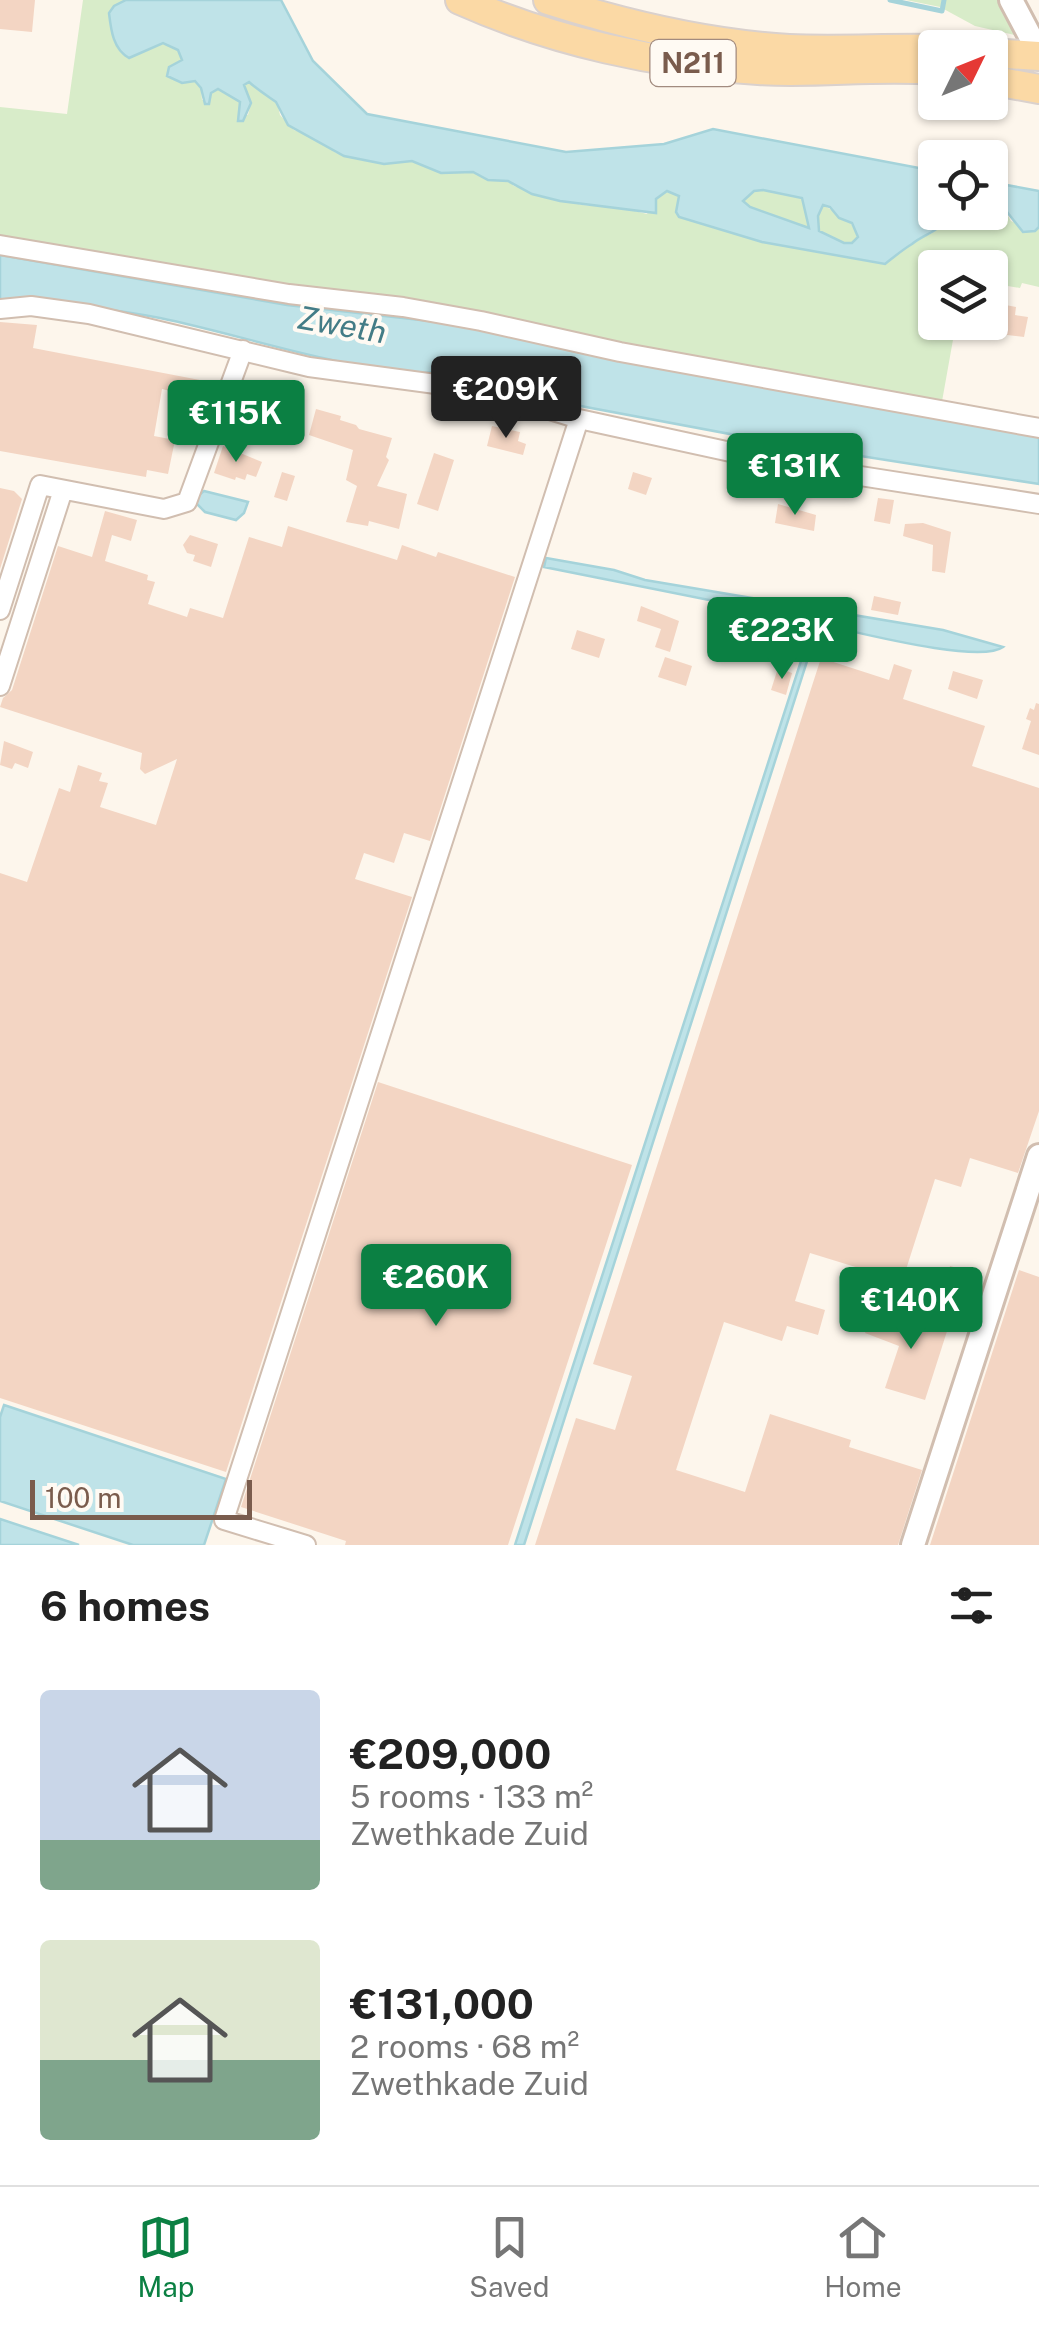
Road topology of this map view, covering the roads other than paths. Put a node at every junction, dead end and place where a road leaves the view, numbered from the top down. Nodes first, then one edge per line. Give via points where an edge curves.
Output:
1 (460, 0) edge
2 (548, 0) edge
3 (1011, 2) edge
4 (918, 49) edge
5 (1008, 53) edge
6 (1039, 54) edge
7 (918, 70) edge
8 (1008, 83) edge
9 (1039, 89) edge
10 (0, 245) edge
11 (0, 309) edge
12 (243, 350) junction
13 (580, 420) junction
14 (1039, 428) edge
15 (64, 490) junction
16 (1039, 504) edge
17 (0, 610) edge
18 (0, 686) edge
19 (1039, 1156) edge
20 (306, 1545) edge
21 (913, 1545) edge

1 - 7 main road, N211 via 574,40 716,67
2 - 4 main road, N211 via 720,42
3 - 6 street
5 - 6 main road
8 - 9 main road
10 - 14 street via 480,320
11 - 12 street via 89,314
12 - 13 street via 309,367 488,391
12 - 15 street via 187,502 164,508
13 - 16 street via 790,465
13 - 20 street via 224,1520
15 - 17 street via 40,485
15 - 18 street
19 - 21 street

